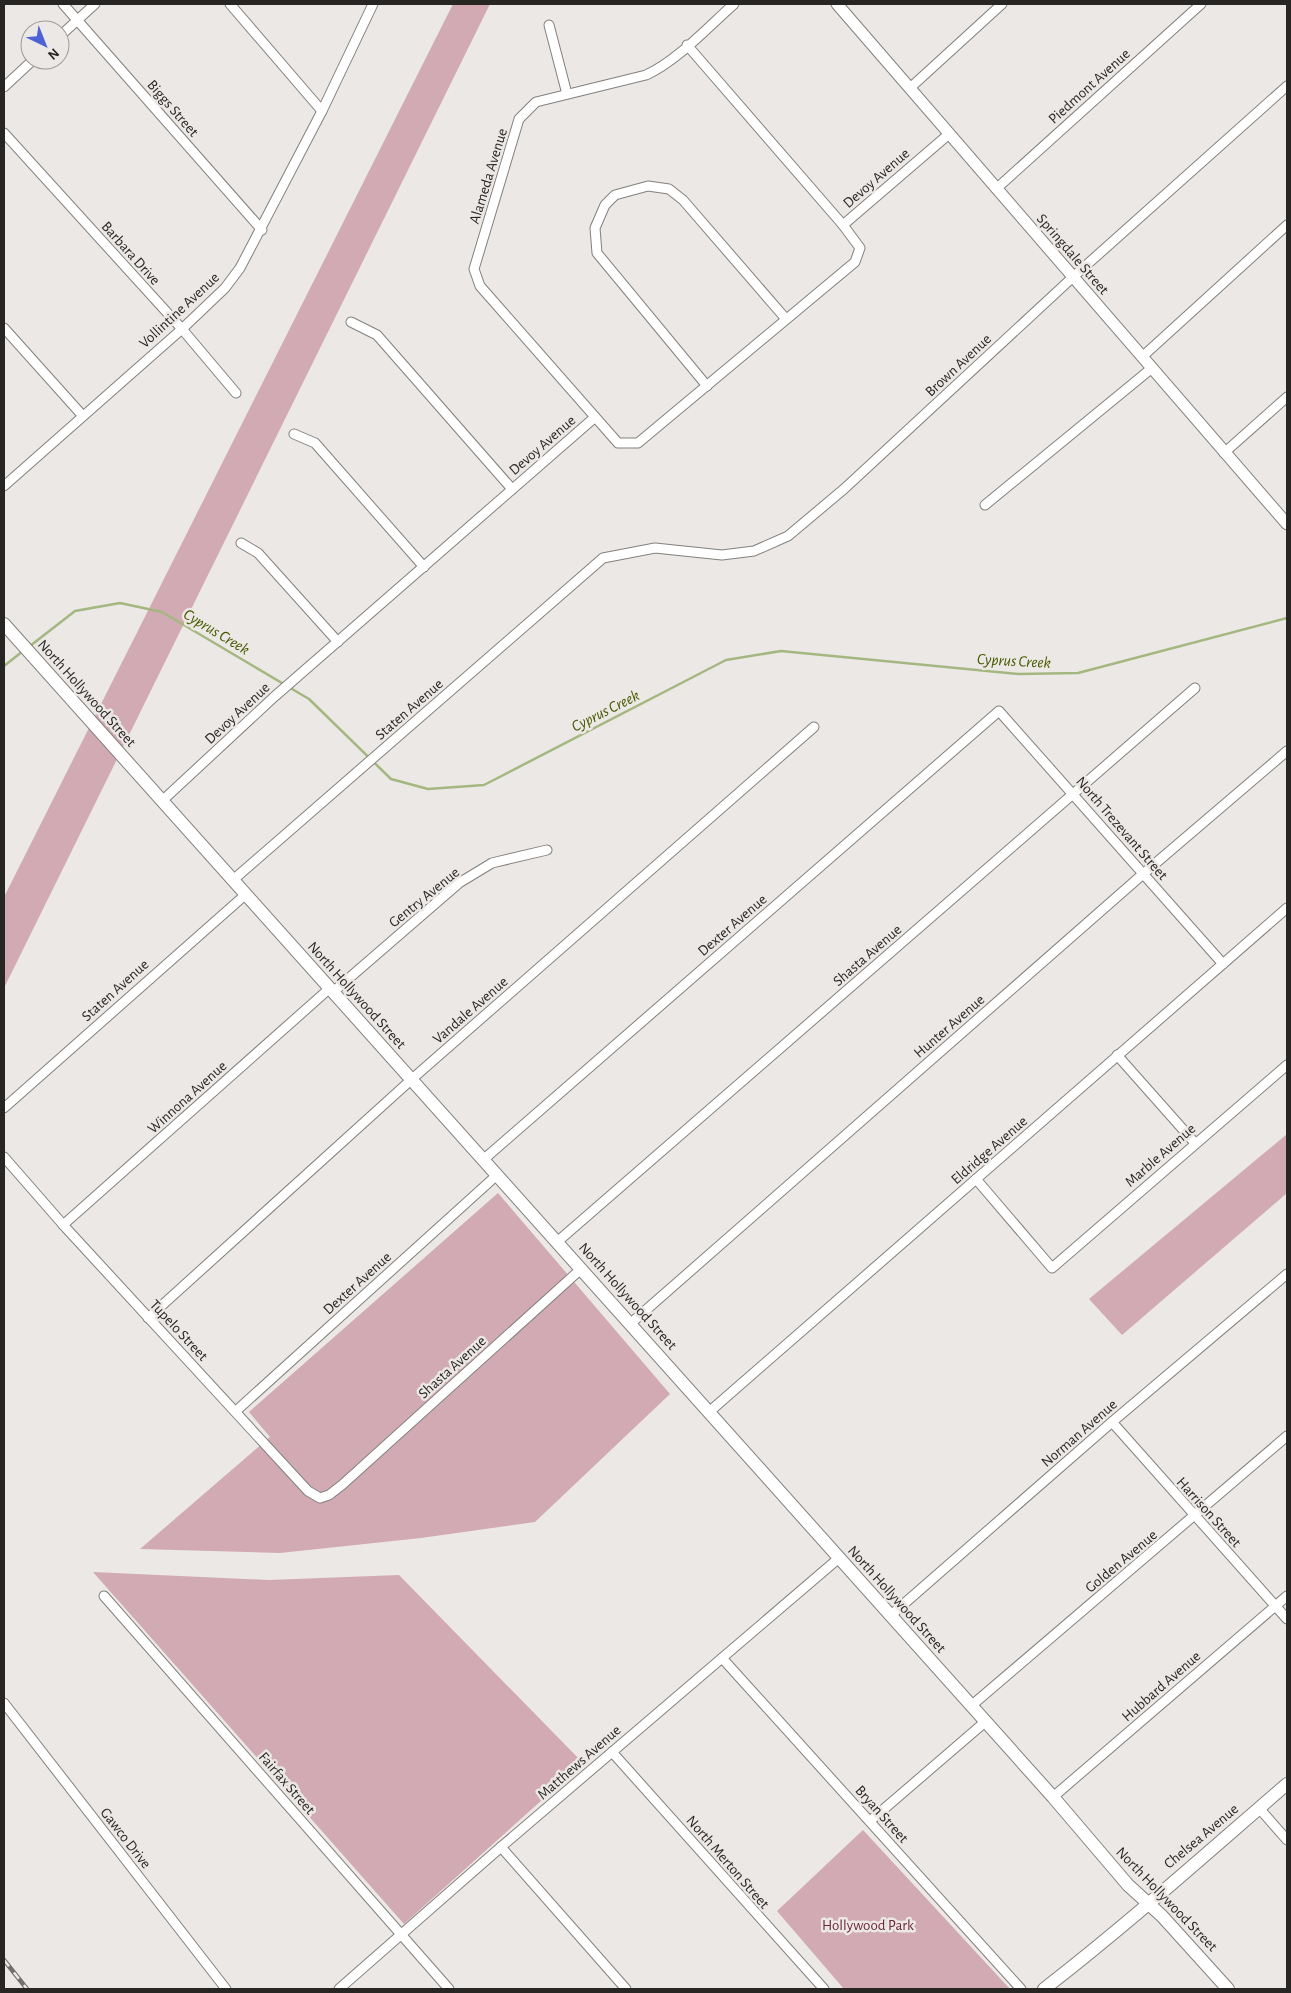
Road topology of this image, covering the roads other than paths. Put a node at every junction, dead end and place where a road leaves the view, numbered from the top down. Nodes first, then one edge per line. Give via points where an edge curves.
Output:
1 (63, 4) edge
2 (95, 4) edge
3 (230, 4) edge
4 (373, 4) edge
5 (734, 4) edge
6 (837, 4) edge
7 (1002, 4) edge
8 (1201, 4) edge
9 (77, 20) junction
10 (549, 25) dead end
11 (70, 27) edge
12 (687, 45) junction
13 (22, 70) edge
14 (1287, 86) edge
15 (4, 87) edge
16 (910, 88) junction
17 (567, 94) junction
18 (322, 111) junction
19 (4, 133) edge
20 (949, 134) junction
21 (996, 189) junction
22 (843, 225) junction
23 (1287, 225) edge
24 (262, 230) junction
25 (1073, 277) junction
26 (786, 319) junction
27 (351, 322) dead end
28 (4, 328) edge
29 (182, 329) junction
30 (1142, 357) junction
31 (1152, 368) junction
32 (707, 386) junction
33 (236, 393) dead end
34 (1287, 397) edge
35 (82, 415) junction
36 (594, 418) junction
37 (294, 434) dead end
38 (1224, 453) junction
39 (4, 486) edge
40 (512, 490) junction
41 (985, 506) dead end
42 (1287, 524) edge
43 (241, 543) dead end
44 (603, 558) joint
45 (424, 567) junction
46 (4, 624) edge
47 (338, 642) junction
48 (1195, 688) dead end
49 (999, 711) joint
50 (814, 728) dead end
51 (1287, 751) edge
52 (1074, 793) junction
53 (162, 801) junction
54 (547, 850) dead end
55 (1144, 874) junction
56 (232, 880) junction
57 (245, 895) junction
58 (1287, 908) edge
59 (1223, 964) junction
60 (331, 990) junction
61 (1117, 1055) junction
62 (1287, 1065) edge
63 (412, 1079) junction
64 (4, 1108) edge
65 (1194, 1143) junction
66 (4, 1157) edge
67 (483, 1160) junction
68 (497, 1175) junction
69 (976, 1179) junction
70 (63, 1225) junction
71 (557, 1242) junction
72 (581, 1269) junction
73 (1287, 1274) edge
74 (148, 1318) junction
75 (630, 1324) junction
76 (236, 1411) junction
77 (709, 1412) junction
78 (1112, 1422) junction
79 (1287, 1436) edge
80 (342, 1486) joint
81 (1195, 1517) junction
82 (839, 1558) junction
83 (104, 1596) dead end
84 (1287, 1596) edge
85 (1276, 1605) junction
86 (890, 1616) junction
87 (1287, 1619) edge
88 (722, 1658) junction
89 (4, 1703) edge
90 (971, 1706) junction
91 (985, 1722) junction
92 (612, 1752) junction
93 (1287, 1784) edge
94 (1053, 1797) junction
95 (1259, 1808) junction
96 (870, 1820) junction
97 (1287, 1840) edge
98 (501, 1847) junction
99 (1148, 1902) junction
100 (401, 1935) junction
101 (226, 1989) edge
102 (339, 1989) edge
103 (449, 1989) edge
104 (626, 1989) edge
105 (824, 1989) edge
106 (1020, 1989) edge
107 (1044, 1989) edge
108 (1228, 1989) edge

1 - 9 street, Biggs Street
2 - 9 street
3 - 18 street
4 - 18 street, Vollintine Avenue
5 - 12 street, Alameda Avenue
6 - 16 street, Springdale Street
7 - 16 street
8 - 21 street, Piedmont Avenue
9 - 11 street
9 - 24 street, Biggs Street
10 - 17 street
12 - 17 street, Alameda Avenue via 654,72
12 - 22 street
13 - 15 street
14 - 25 street, Brown Avenue
16 - 20 street, Springdale Street
17 - 36 street, Alameda Avenue via 536,102 519,119 474,269 480,286
18 - 24 street, Vollintine Avenue
19 - 29 street, Barbara Drive
20 - 21 street, Springdale Street
20 - 22 street, Devoy Avenue
21 - 25 street, Springdale Street
22 - 26 street, Devoy Avenue via 860,248 855,262
23 - 30 street
24 - 29 street, Vollintine Avenue via 225,288
25 - 30 street, Springdale Street
25 - 44 street, Brown Avenue via 844,490 788,536 754,551 722,555 655,548
26 - 32 street, Devoy Avenue
26 - 32 street via 684,200 669,189 648,186 615,195 605,205 595,228 597,254
27 - 40 street via 377,335
28 - 35 street
29 - 33 street, Barbara Drive
29 - 35 street, Vollintine Avenue
30 - 31 street, Springdale Street
31 - 38 street, Springdale Street
31 - 41 street
32 - 36 street, Devoy Avenue via 638,443 618,444
34 - 38 street
35 - 39 street, Vollintine Avenue
36 - 40 street, Devoy Avenue
37 - 45 street via 315,443
38 - 42 street, Springdale Street
40 - 45 street, Devoy Avenue
43 - 47 street via 258,553
44 - 56 street, Staten Avenue
45 - 47 street, Devoy Avenue
46 - 53 main road, North Hollywood Street
47 - 53 street, Devoy Avenue
48 - 52 street, Shasta Avenue
49 - 52 street, North Trezevant Street
49 - 67 street, Dexter Avenue
50 - 63 street, Vandale Avenue
51 - 55 street, Hunter Avenue
52 - 55 street, North Trezevant Street
52 - 71 street, Shasta Avenue
53 - 56 main road, North Hollywood Street
54 - 60 street, Gentry Avenue via 492,864 458,883
55 - 59 street, North Trezevant Street
55 - 75 street, Hunter Avenue
56 - 57 main road, North Hollywood Street
57 - 60 main road, North Hollywood Street
57 - 64 street, Staten Avenue
58 - 59 street, Eldridge Avenue
59 - 61 street, Eldridge Avenue
60 - 63 main road, North Hollywood Street
60 - 70 street, Winnona Avenue
61 - 65 street
61 - 69 street, Eldridge Avenue
62 - 65 street, Marble Avenue
63 - 67 main road, North Hollywood Street
63 - 74 street, Vandale Avenue
65 - 69 street, Marble Avenue via 1052,1268
66 - 70 street, Tupelo Street
67 - 68 main road, North Hollywood Street
68 - 71 main road, North Hollywood Street
68 - 76 street, Dexter Avenue
69 - 77 street, Eldridge Avenue
70 - 74 street, Tupelo Street
71 - 72 main road, North Hollywood Street
72 - 75 main road, North Hollywood Street
72 - 80 street, Shasta Avenue
73 - 78 street, Norman Avenue
74 - 76 street, Tupelo Street
75 - 77 main road, North Hollywood Street
76 - 80 street, Tupelo Street via 311,1494 325,1497
77 - 82 main road, North Hollywood Street
78 - 81 street, Harrison Street
78 - 86 street, Norman Avenue
79 - 81 street, Golden Avenue
81 - 85 street, Harrison Street
81 - 90 street, Golden Avenue
82 - 86 main road, North Hollywood Street
82 - 88 street, Matthews Avenue
83 - 100 street, Fairfax Street
84 - 85 street, Hubbard Avenue
85 - 87 street, Harrison Street
85 - 94 street, Hubbard Avenue
86 - 90 main road, North Hollywood Street
88 - 92 street, Matthews Avenue
88 - 96 street, Bryan Street
89 - 101 street, Gawco Drive
90 - 91 main road, North Hollywood Street
91 - 94 main road, North Hollywood Street
91 - 96 street
92 - 98 street, Matthews Avenue
92 - 105 street, North Merton Street
93 - 95 main road, Chelsea Avenue
94 - 99 main road, North Hollywood Street via 1128,1885
95 - 97 street
95 - 99 main road, Chelsea Avenue
96 - 106 street, Bryan Street
98 - 100 street, Matthews Avenue
98 - 104 street
99 - 107 main road, Chelsea Avenue via 1101,1945
99 - 108 main road, North Hollywood Street
100 - 102 street, Matthews Avenue
100 - 103 street, Fairfax Street

